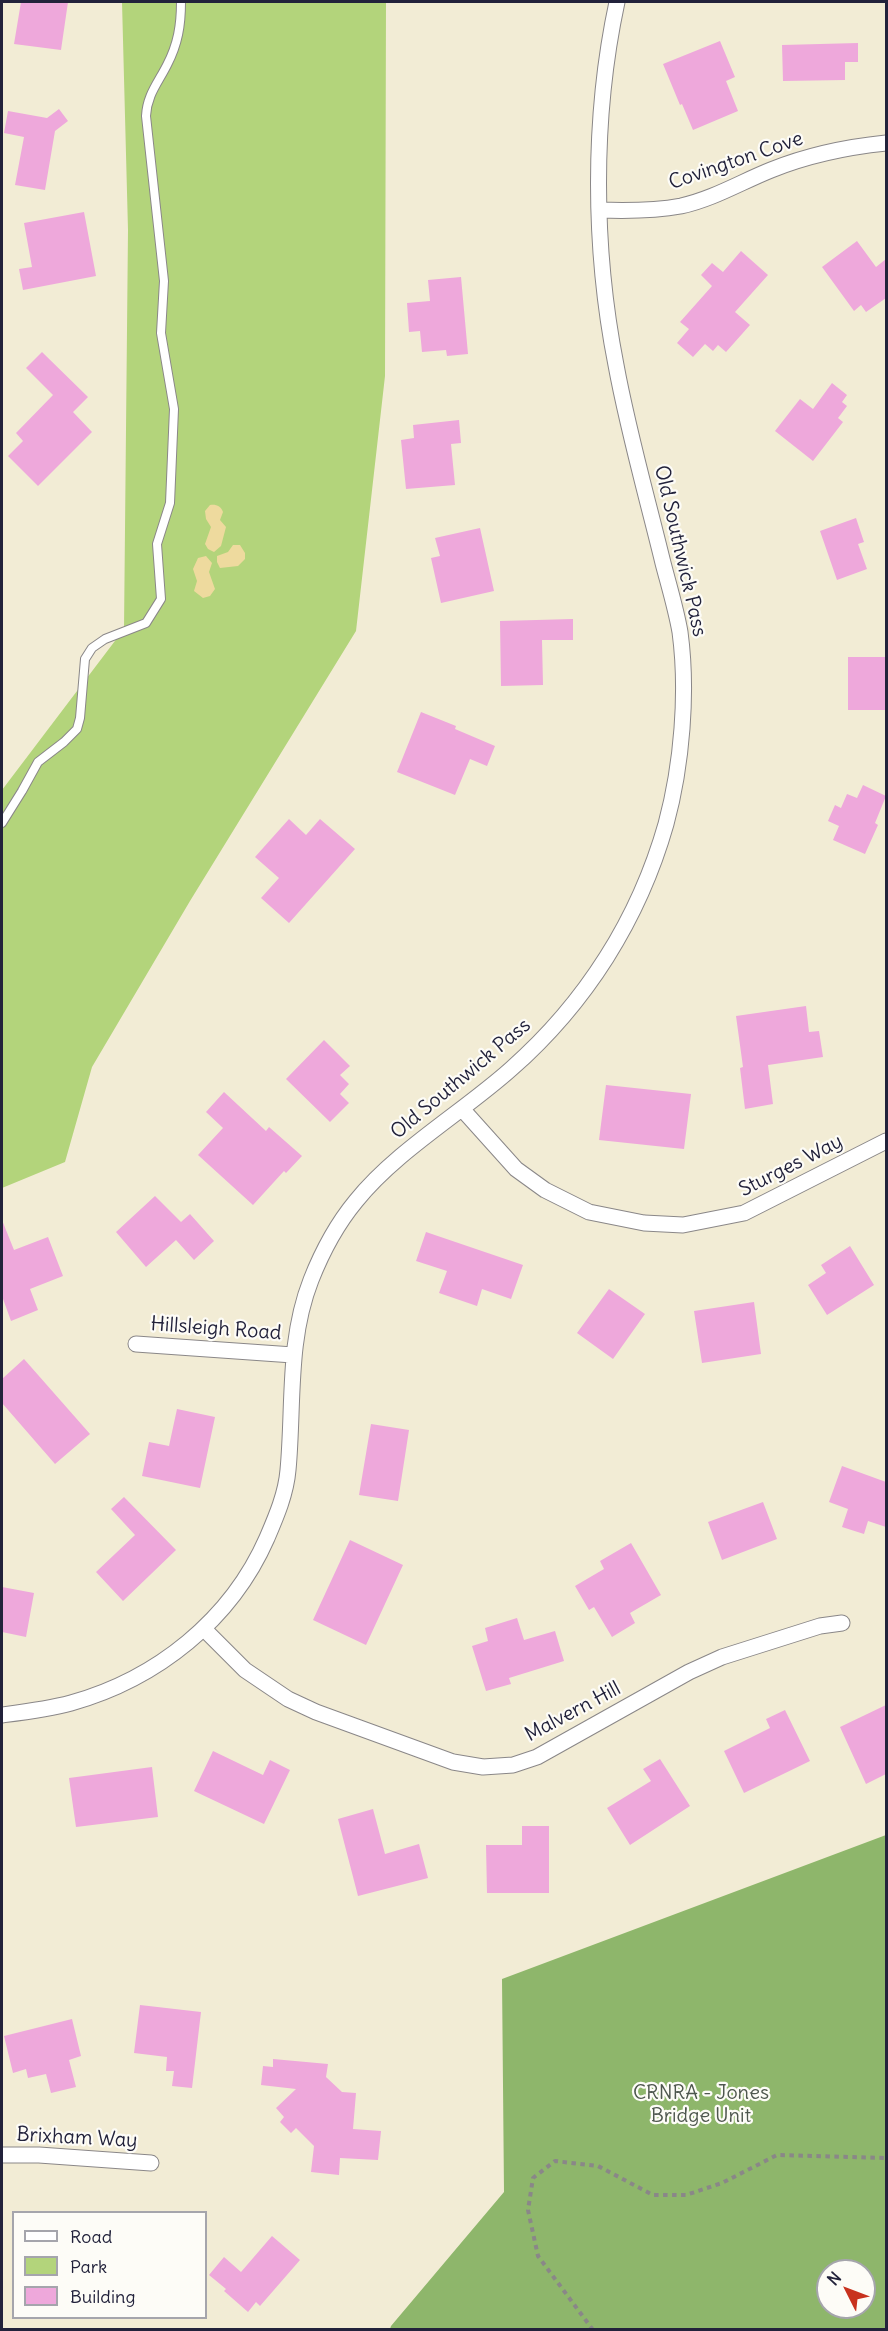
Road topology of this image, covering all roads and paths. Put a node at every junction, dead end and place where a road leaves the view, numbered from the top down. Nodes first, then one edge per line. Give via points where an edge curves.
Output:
1 (181, 2) edge
2 (617, 2) edge
3 (886, 143) edge
4 (599, 210) junction
5 (2, 823) edge
6 (463, 1110) junction
7 (886, 1141) edge
8 (136, 1344) dead end
9 (293, 1355) junction
10 (842, 1623) dead end
11 (204, 1629) junction
12 (2, 1715) edge
13 (2, 2155) edge
14 (886, 2158) edge
15 (151, 2163) dead end
16 (593, 2330) edge

1 - 5 lane via 178,38 147,101 146,116 164,281 161,333 174,409 170,503 157,544 161,599 146,623 92,648 85,659 77,729 38,762
2 - 4 street, Old Southwick Pass via 599,140
3 - 4 street, Covington Cove via 809,157 682,206 639,212
4 - 6 street, Old Southwick Pass via 616,365 680,632 683,701 677,771 652,867 633,915 613,949 549,1033
6 - 7 street, Sturges Way via 516,1169 545,1190 589,1212 644,1223 683,1225 744,1214
6 - 9 street, Old Southwick Pass via 391,1166 344,1216 310,1283
8 - 9 street, Hillsleigh Road
9 - 11 street, Old Southwick Pass via 287,1477 276,1517 258,1558 234,1596
10 - 11 street, Malvern Hill via 820,1626 722,1657 537,1757 513,1765 483,1767 453,1762 288,1699 244,1670
11 - 12 street, Old Southwick Pass via 144,1673 108,1690 69,1703
13 - 15 street, Brixham Way
14 - 16 path via 777,2155 686,2195 653,2195 598,2166 555,2161 533,2178 528,2210 538,2256

